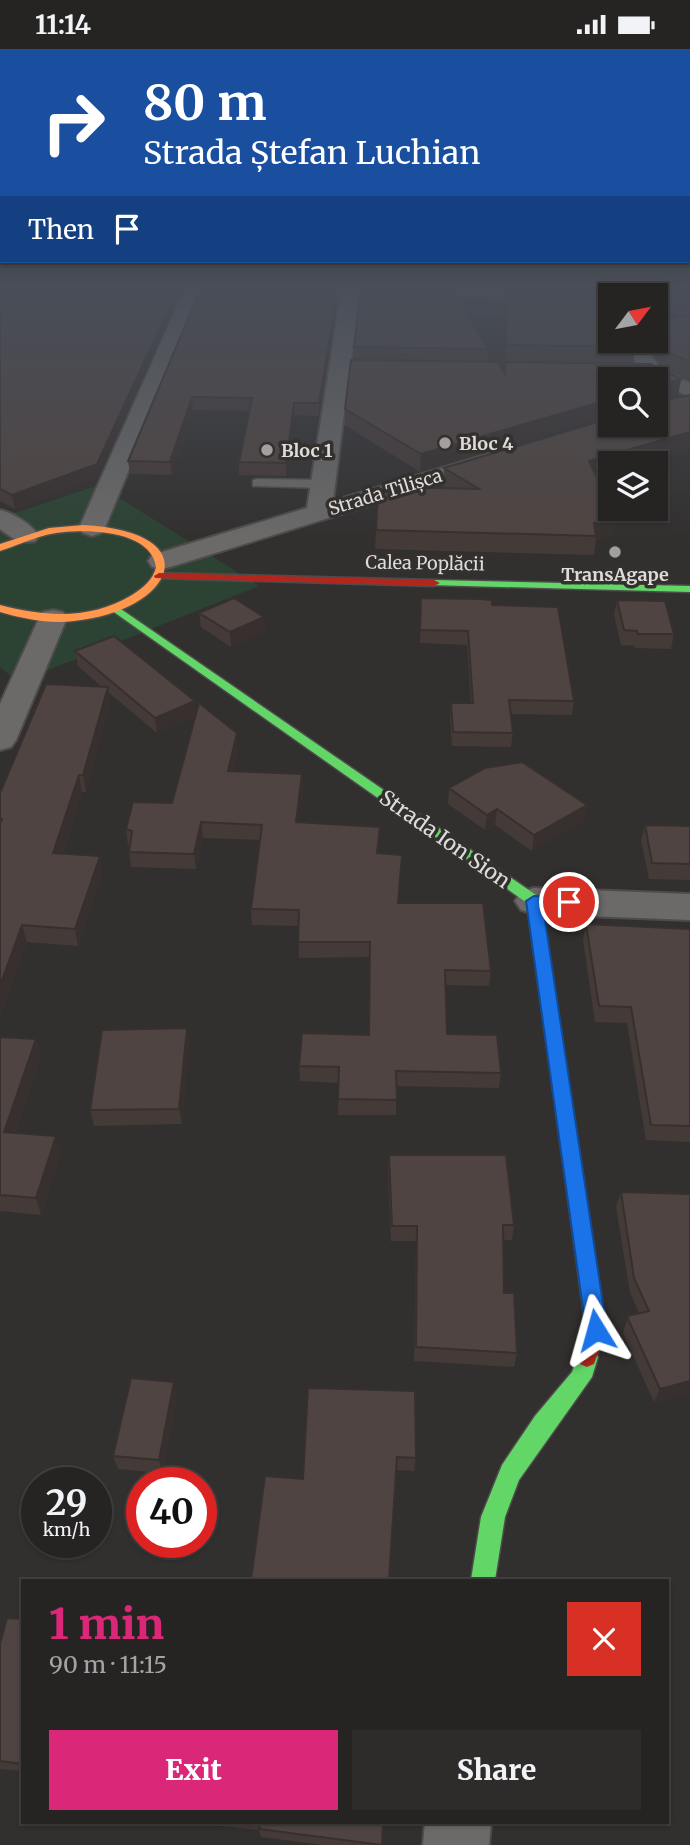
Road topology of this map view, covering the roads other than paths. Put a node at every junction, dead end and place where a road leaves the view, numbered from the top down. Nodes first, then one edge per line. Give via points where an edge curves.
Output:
1 (158, 372) edge
2 (340, 372) edge
3 (668, 380) edge
4 (690, 391) edge
5 (690, 401) edge
6 (668, 407) edge
7 (518, 452) edge
8 (258, 483) dead end
9 (323, 484) junction
10 (319, 512) junction
11 (0, 517) edge
12 (92, 528) junction
13 (26, 536) junction
14 (0, 548) edge
15 (160, 569) junction
16 (690, 589) edge
17 (0, 608) edge
18 (114, 608) junction
19 (53, 618) junction
20 (0, 740) edge
21 (534, 901) junction
22 (690, 907) edge
23 (483, 1579) edge
24 (458, 1824) edge
25 (456, 1845) edge

1 - 12 street
2 - 9 street
3 - 4 street
5 - 6 street
7 - 10 street, Strada Tilișca
8 - 9 lane
9 - 10 street
10 - 15 street, Strada Tilișca
11 - 13 street
12 - 13 street
12 - 15 street via 144,541 152,547
13 - 14 street
15 - 16 street, Calea Poplăcii
15 - 18 street via 143,593
17 - 19 street
18 - 19 street
18 - 21 street, Strada Ion Sion
19 - 20 street
21 - 22 street
21 - 23 street via 596,1330 581,1377 510,1473 493,1517
24 - 25 street

